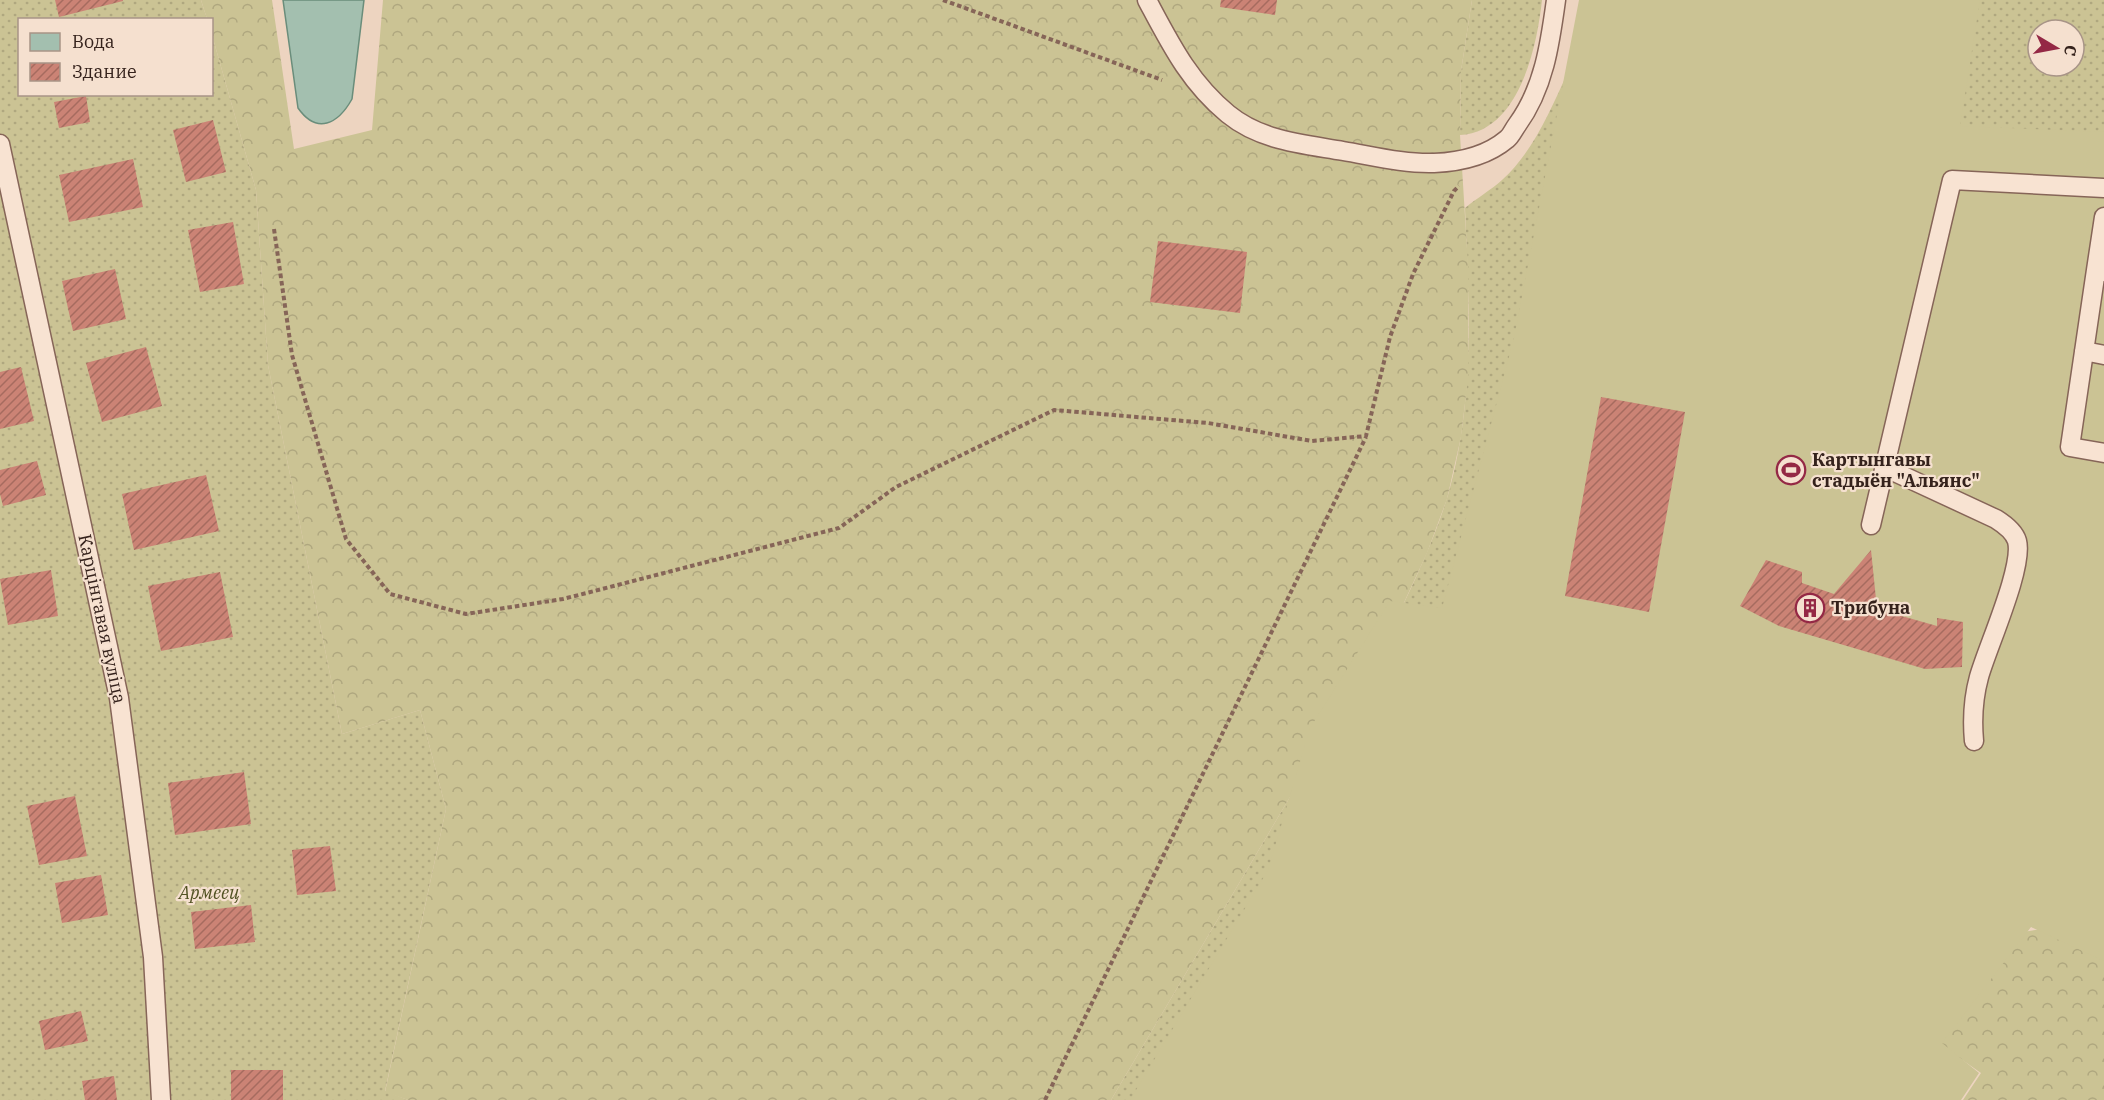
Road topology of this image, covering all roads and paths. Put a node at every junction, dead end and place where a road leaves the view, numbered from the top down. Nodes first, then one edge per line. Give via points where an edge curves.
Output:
1 (943, 0) edge
2 (1146, 0) edge
3 (1556, 0) edge
4 (1166, 81) dead end
5 (0, 144) edge
6 (1461, 184) dead end
7 (2104, 188) edge
8 (2104, 217) edge
9 (274, 229) dead end
10 (2100, 271) edge
11 (2084, 351) junction
12 (2104, 355) edge
13 (1366, 436) junction
14 (2104, 453) edge
15 (1884, 466) junction
16 (1871, 525) dead end
17 (1974, 741) dead end
18 (161, 1100) edge
19 (1045, 1100) edge

1 - 4 path
2 - 3 lane via 1175,54 1205,94 1251,129 1275,139 1433,163 1472,158 1507,139 1528,110 1542,75
5 - 18 lane, Карцінгавая вуліца via 119,698 153,957
6 - 13 path via 1413,274 1390,337
7 - 15 lane via 1952,180
8 - 10 lane
9 - 13 path via 292,356 346,539 390,594 466,614 563,599 839,528 896,487 1054,410 1208,423 1312,441
10 - 11 lane
11 - 12 lane
11 - 14 lane via 2070,447
13 - 19 path
15 - 16 lane
15 - 17 lane via 1996,519 2017,540 2014,574 1979,678 1972,718

